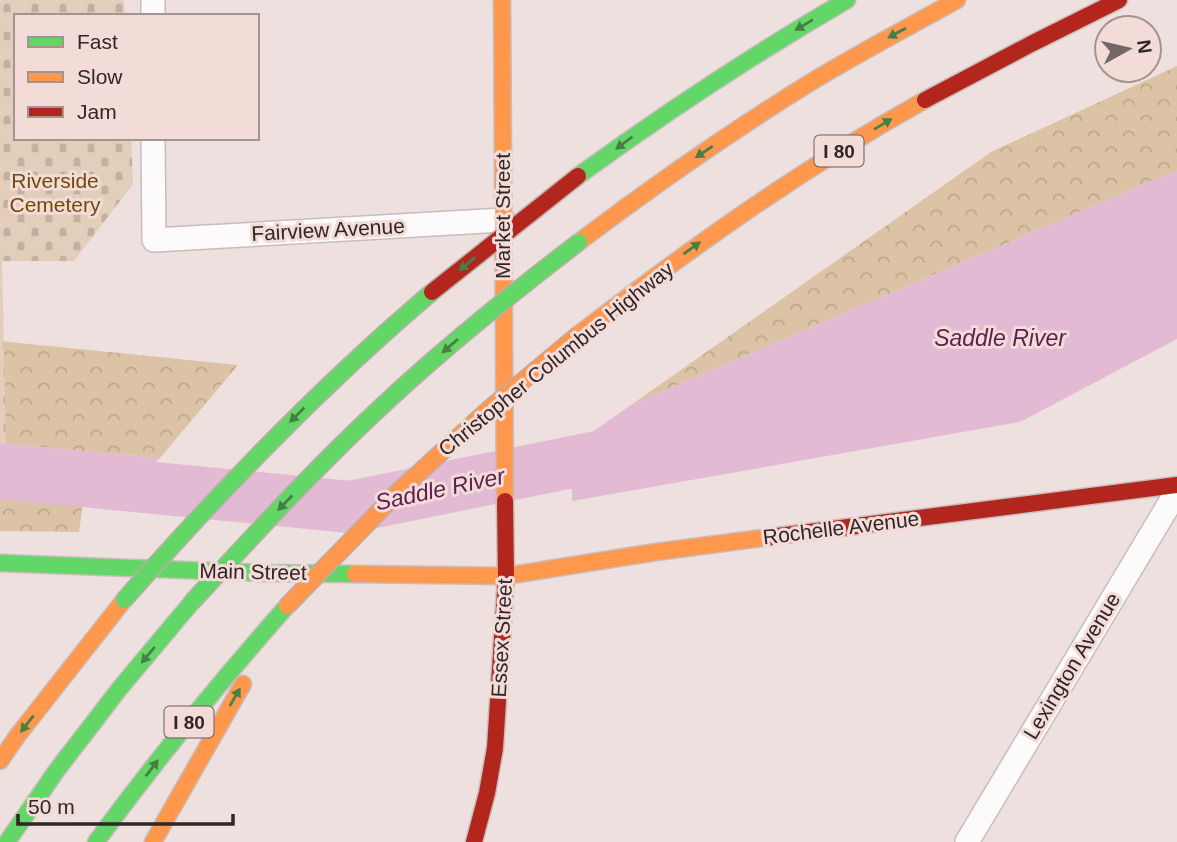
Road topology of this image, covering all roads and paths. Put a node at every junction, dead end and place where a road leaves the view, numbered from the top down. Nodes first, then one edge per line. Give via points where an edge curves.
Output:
1 (502, 0) edge
2 (847, 0) edge
3 (957, 0) edge
4 (1119, 0) edge
5 (153, 140) edge
6 (503, 220) junction
7 (504, 432) joint
8 (1177, 485) edge
9 (1177, 491) edge
10 (0, 563) edge
11 (506, 576) junction
12 (287, 606) junction
13 (84, 651) junction
14 (32, 695) dead end
15 (0, 761) edge
16 (7, 842) edge
17 (96, 842) edge
18 (153, 842) edge
19 (474, 842) edge
20 (967, 842) edge

1 - 6 main road, Market Street
2 -> 13 main road, bridge via 648,125 464,266 363,353 240,472
3 -> 16 main road, bridge via 844,62 669,175 488,312 408,382 333,453 192,602 120,688
12 -> 4 main road, Christopher Columbus Highway / I 80, bridge via 401,489 488,410 691,248 909,108
5 - 6 street, Fairview Avenue via 153,240
6 - 7 main road, Market Street
7 - 11 main road, Essex Street
8 - 11 main road, Rochelle Avenue via 656,552
9 - 20 street, Lexington Avenue
10 - 11 main road, Main Street
11 - 19 main road, Essex Street via 495,748
17 -> 12 main road, Christopher Columbus Highway / I 80 via 168,747
18 -> 12 main road
13 - 14 main road
13 -> 15 main road

